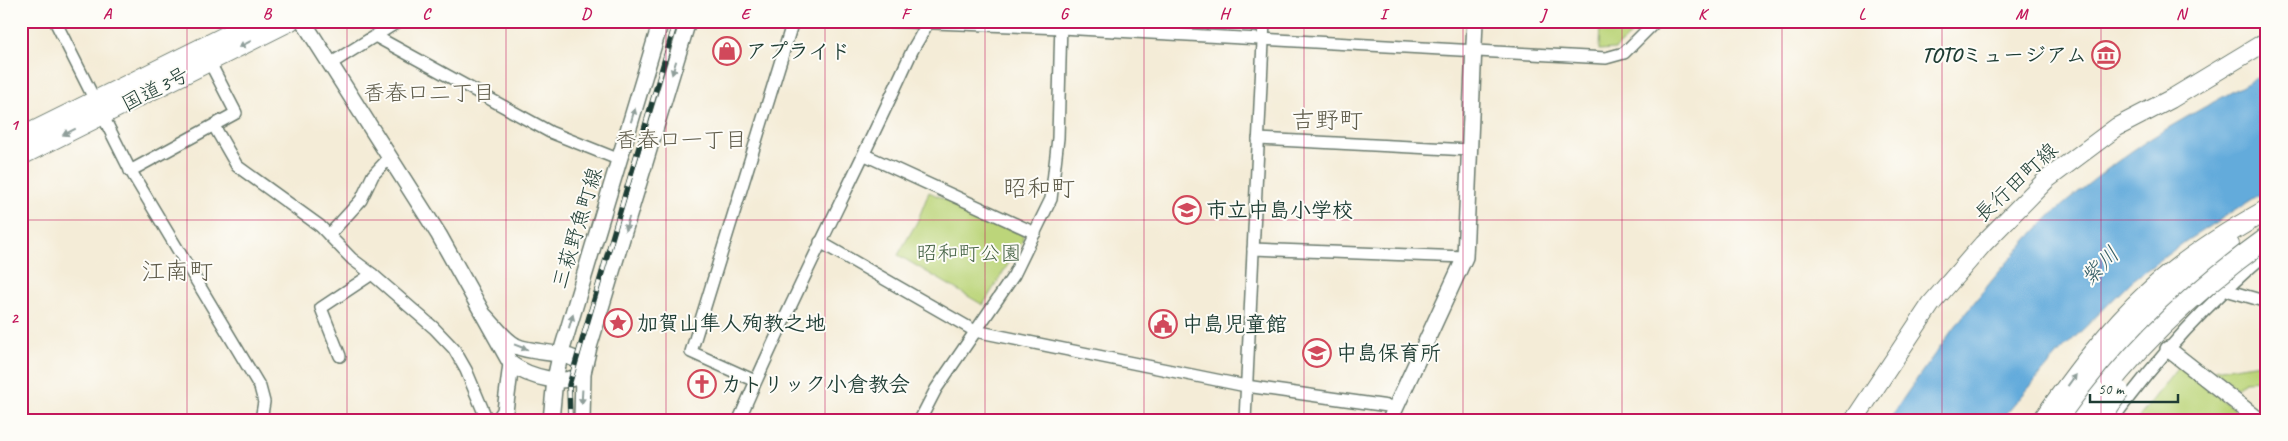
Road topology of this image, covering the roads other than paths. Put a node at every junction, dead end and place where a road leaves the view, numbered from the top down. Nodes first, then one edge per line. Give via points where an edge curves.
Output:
1 (55, 21) edge
2 (258, 21) edge
3 (289, 21) edge
4 (303, 21) edge
5 (399, 21) edge
6 (661, 21) edge
7 (688, 21) edge
8 (793, 21) edge
9 (884, 21) edge
10 (1264, 21) edge
11 (1475, 21) edge
12 (1656, 21) edge
13 (928, 23) edge
14 (1061, 25) edge
15 (375, 36) junction
16 (1263, 39) junction
17 (2267, 40) edge
18 (1473, 51) junction
19 (206, 55) junction
20 (330, 64) junction
21 (98, 109) junction
22 (214, 126) junction
23 (21, 138) edge
24 (1258, 139) junction
25 (1469, 150) junction
26 (21, 155) edge
27 (865, 155) junction
28 (390, 158) junction
29 (620, 160) junction
30 (130, 171) junction
31 (2267, 210) edge
32 (2267, 218) edge
33 (1035, 233) junction
34 (329, 235) junction
35 (2267, 239) edge
36 (820, 242) junction
37 (1253, 249) junction
38 (1465, 257) junction
39 (372, 274) junction
40 (2198, 282) junction
41 (2223, 289) junction
42 (2267, 302) edge
43 (485, 316) junction
44 (975, 332) junction
45 (2168, 350) junction
46 (340, 356) dead end
47 (560, 356) junction
48 (511, 364) junction
49 (583, 373) junction
50 (530, 375) junction
51 (555, 379) junction
52 (755, 381) junction
53 (1246, 386) junction
54 (2091, 393) junction
55 (1392, 413) edge
56 (2115, 415) edge
57 (261, 420) edge
58 (487, 420) edge
59 (499, 420) edge
60 (542, 420) edge
61 (551, 420) edge
62 (582, 420) edge
63 (739, 420) edge
64 (920, 420) edge
65 (1245, 420) edge
66 (1854, 420) edge
67 (2044, 420) edge
68 (2062, 420) edge
69 (2072, 420) edge
70 (2082, 420) edge
71 (2100, 420) edge
72 (2259, 420) edge

1 - 21 street
2 - 19 highway, 国道3号
3 -> 19 highway, 国道3号
4 - 20 street
5 - 15 street
29 -> 6 street, 三萩野魚町線
7 -> 49 street
8 - 52 street via 691,352
9 - 13 street
10 - 16 street
11 - 18 street
12 - 18 street via 1624,53 1606,58
13 - 14 street
13 - 27 street via 915,44
14 - 16 street
14 - 33 street via 1058,138 1052,199
15 - 20 street
15 - 29 street via 550,132
16 - 18 street
16 - 24 street
17 - 66 main road, 長行田町線 via 2171,99 2117,127 2046,180 1983,244 1931,304
18 - 25 street
19 - 21 highway, 国道3号
19 - 22 street via 236,114
20 - 28 street
21 - 23 highway, 国道3号
21 -> 26 highway, 国道3号
21 - 30 street
22 - 30 street
22 - 34 street via 237,166
24 - 25 street
24 - 37 street
25 - 38 street
27 - 33 street
27 - 36 street
28 - 34 street via 373,175 361,200
28 - 43 street
47 -> 29 street, 三萩野魚町線
30 - 57 street via 260,387 264,402
67 -> 31 highway via 2077,373 2147,293 2200,250
32 - 68 highway via 2214,257 2152,313 2102,368
33 - 44 street via 1014,276
34 - 39 street
35 - 40 street
35 - 41 street
35 - 70 highway, bridge via 2226,268 2161,327 2136,352
35 - 71 highway, bridge via 2226,274 2166,336 2120,389
36 - 44 street
36 - 52 street
37 - 38 street
37 - 53 street
38 - 55 street
39 - 46 street via 321,308
39 - 58 street via 454,349
40 - 41 street
40 - 54 street via 2146,332
41 - 42 street
41 - 45 street
43 -> 47 street via 514,345
43 - 48 street
44 - 53 street
44 - 64 street via 936,389
45 - 56 street
45 - 72 street
47 - 49 street via 579,361
47 - 51 street, 三萩野魚町線
48 - 50 street
48 - 59 street via 504,411
49 - 51 street via 574,378
49 -> 62 street
50 - 51 street
50 - 60 street via 542,385
51 - 61 street, 三萩野魚町線
52 - 63 street
53 - 55 street
53 - 65 street
54 - 56 street
54 - 69 street

